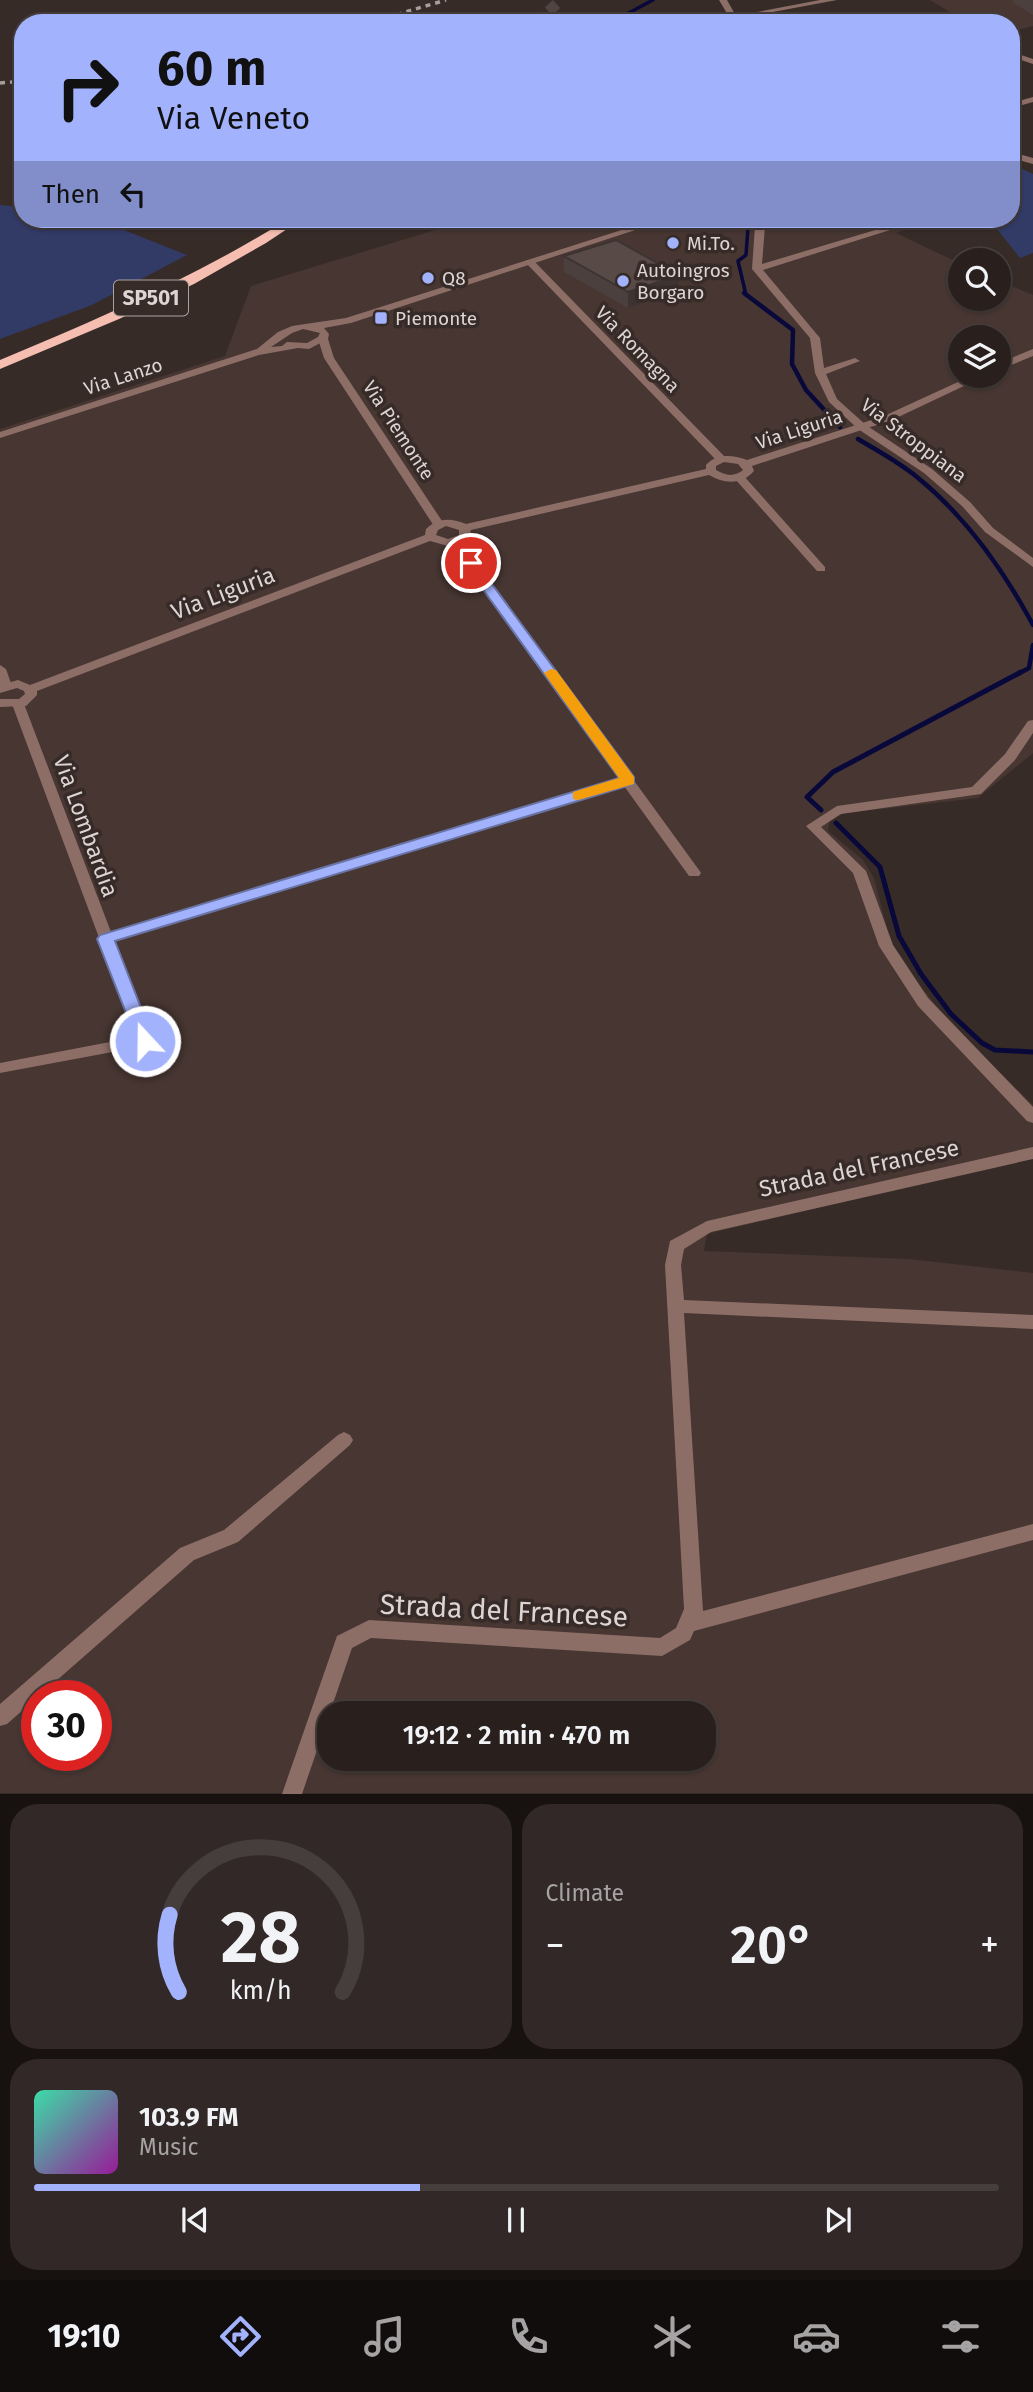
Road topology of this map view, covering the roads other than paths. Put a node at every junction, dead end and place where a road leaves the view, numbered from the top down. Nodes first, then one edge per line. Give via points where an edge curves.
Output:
1 (833, 0) edge
2 (763, 14) edge
3 (261, 228) edge
4 (280, 228) edge
5 (636, 228) edge
6 (760, 228) edge
7 (892, 228) edge
8 (530, 262) junction
9 (757, 270) junction
10 (348, 321) junction
11 (314, 327) junction
12 (280, 337) junction
13 (324, 337) junction
14 (299, 347) junction
15 (258, 352) junction
16 (1033, 352) edge
17 (0, 354) edge
18 (329, 358) junction
19 (855, 361) dead end
20 (1011, 362) edge
21 (0, 365) edge
22 (820, 373) junction
23 (952, 388) edge
24 (862, 427) junction
25 (0, 435) edge
26 (721, 460) junction
27 (746, 464) junction
28 (711, 471) junction
29 (739, 478) junction
30 (438, 524) junction
31 (465, 527) junction
32 (431, 537) junction
33 (455, 542) junction
34 (1033, 564) edge
35 (821, 569) dead end
36 (0, 669) edge
37 (3, 687) edge
38 (30, 689) junction
39 (0, 703) edge
40 (18, 704) junction
41 (1033, 724) edge
42 (629, 780) junction
43 (694, 873) dead end
44 (105, 939) junction
45 (0, 1068) edge
46 (1033, 1117) edge
47 (1033, 1153) edge
48 (676, 1306) junction
49 (1033, 1322) edge
50 (344, 1440) dead end
51 (1033, 1532) edge
52 (688, 1624) junction
53 (0, 1717) edge
54 (292, 1794) edge

1 - 2 street
3 - 17 highway, SP501 via 181,273
4 - 21 highway, SP501 via 191,279
5 - 8 street
6 - 9 street
7 - 9 street
8 - 10 street
8 - 26 street, Via Romagna
9 - 22 street, Via Stroppiana via 815,338
10 - 11 street
10 - 13 street
11 - 12 street, Via Lanzo via 294,327
11 - 13 street
12 - 14 street
12 - 15 street, Via Lanzo
13 - 14 street, Via Lanzo
13 - 18 street, Via Piemonte
14 - 15 street, Via Lanzo
14 - 18 street
15 - 25 street, Via Lanzo
16 - 20 street
18 - 30 street, Via Piemonte
19 - 22 street
22 - 24 street, Via Stroppiana via 833,400
23 - 24 street, Via Liguria
24 - 27 street, Via Liguria
24 - 34 street, Via Stroppiana via 928,471 989,530
26 - 27 street
26 - 28 street
27 - 29 street via 749,471
28 - 29 street
28 - 31 street
29 - 35 street
30 - 31 street
30 - 32 street via 430,531
31 - 33 street via 465,536
32 - 33 street
32 - 38 street, Via Liguria
33 - 42 street
36 - 37 street
37 - 38 street via 18,684
38 - 40 street via 29,698
39 - 40 street
40 - 44 street, Via Lombardia
41 - 46 street via 1010,757 976,791 837,810 813,826 859,871 886,946 916,992
42 - 43 street
42 - 44 street
44 - 45 street, Via Lombardia via 145,1041
47 - 48 street, Strada del Francese via 707,1227 676,1246
48 - 49 street
48 - 52 street, Strada del Francese via 694,1609
50 - 53 street via 231,1536 187,1554
51 - 52 street, Strada del Francese
52 - 54 street, Strada del Francese via 683,1634 662,1647 369,1629 344,1642

